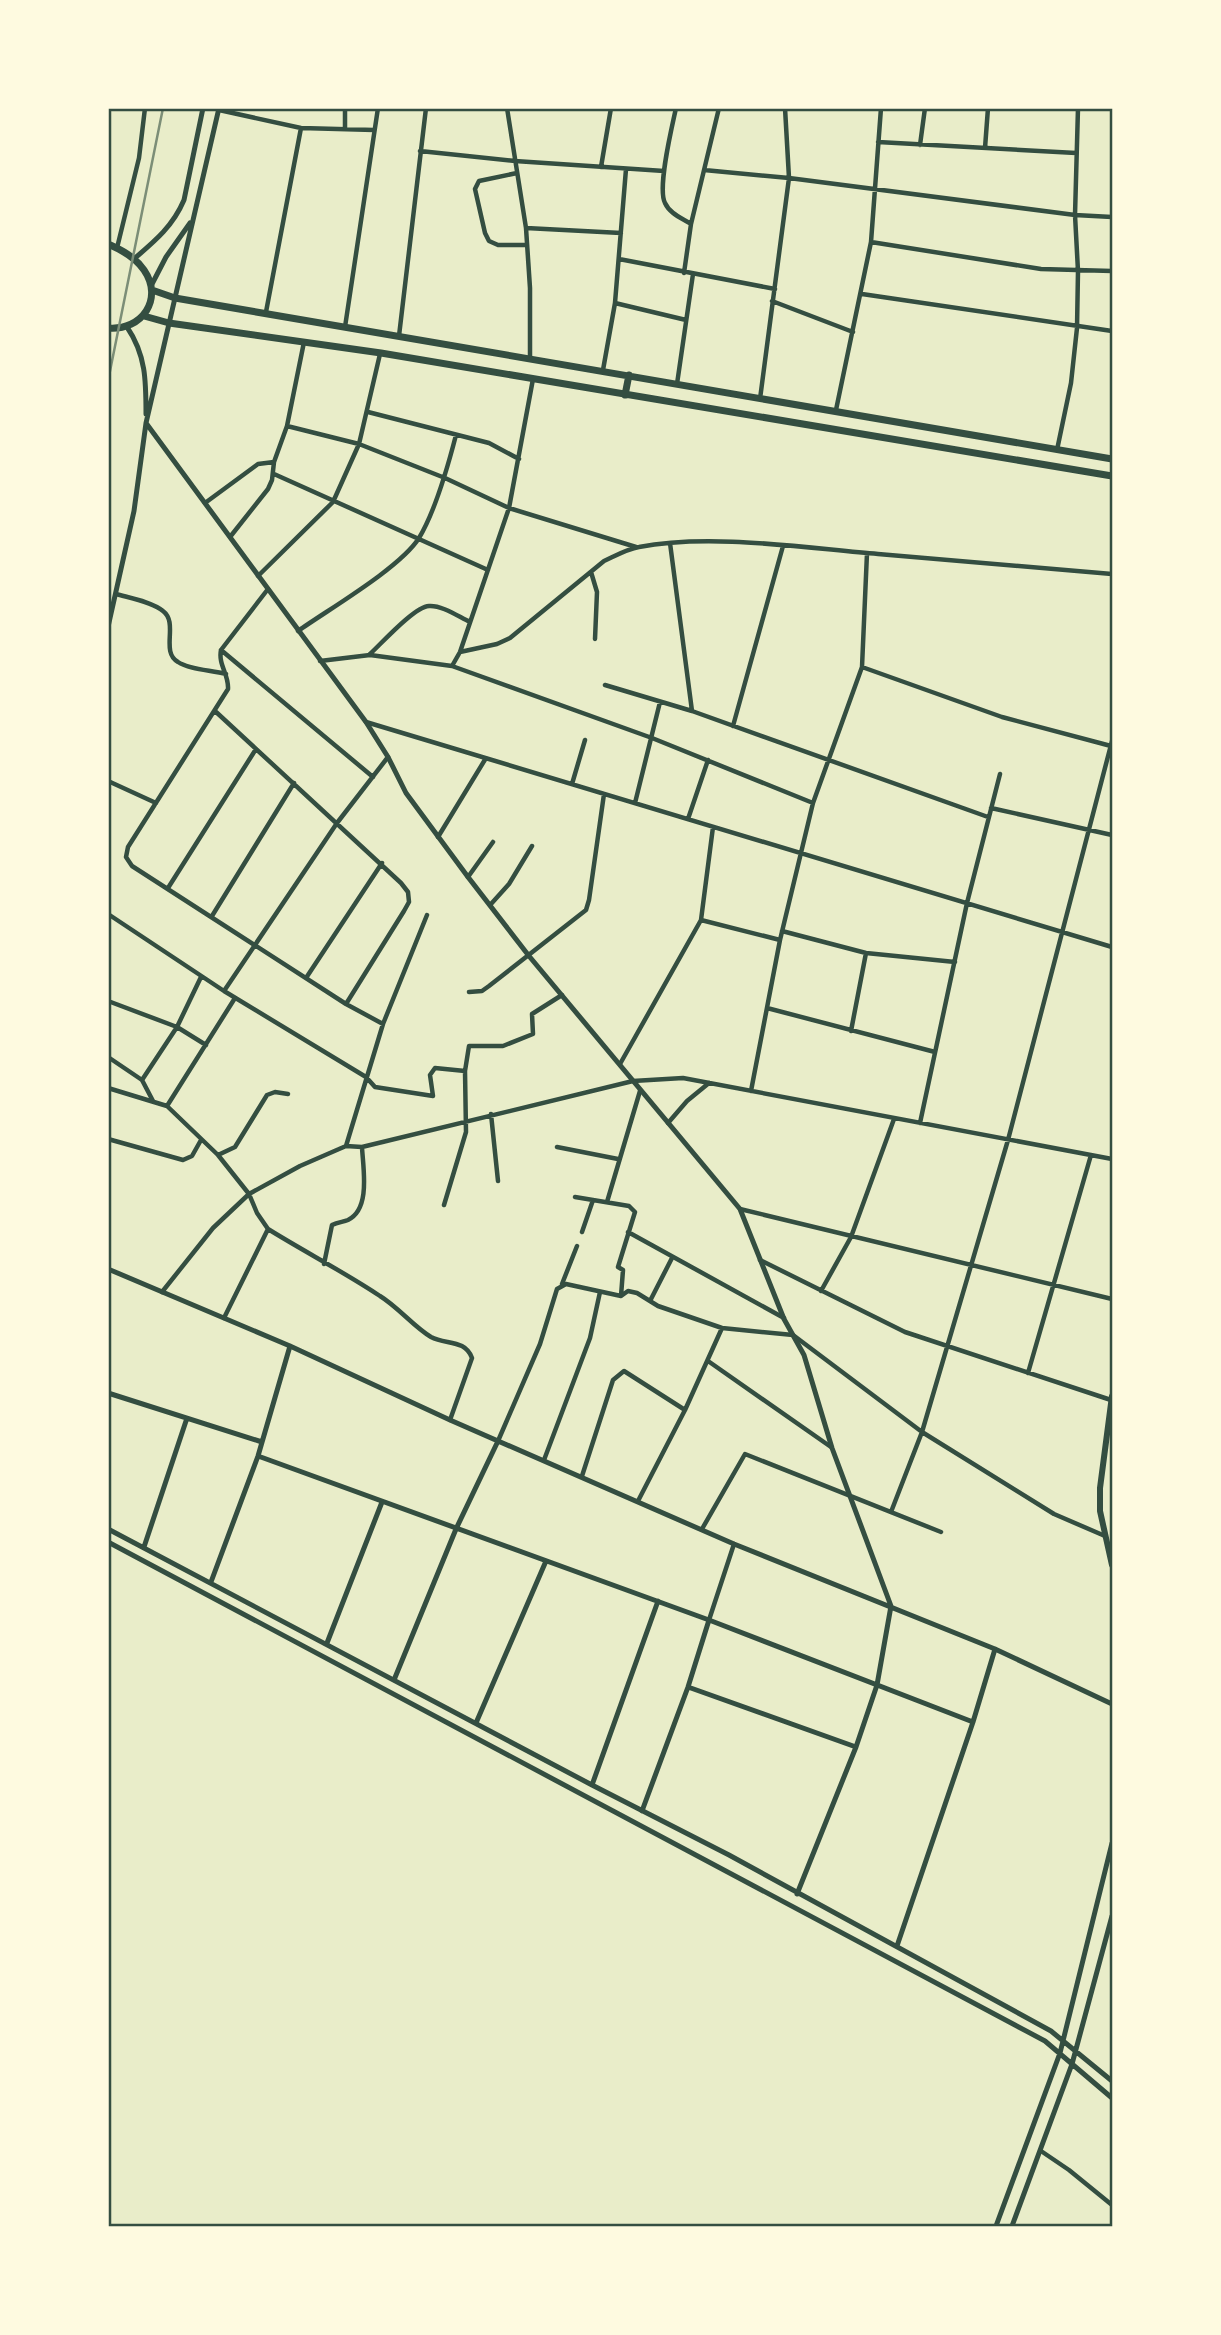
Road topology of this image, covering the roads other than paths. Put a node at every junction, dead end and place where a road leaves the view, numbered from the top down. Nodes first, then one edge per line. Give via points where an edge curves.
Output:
1 (145, 108) edge
2 (203, 108) edge
3 (345, 108) edge
4 (378, 108) edge
5 (426, 108) edge
6 (507, 108) edge
7 (611, 108) edge
8 (676, 108) edge
9 (719, 108) edge
10 (785, 108) edge
11 (881, 108) edge
12 (925, 108) edge
13 (988, 108) edge
14 (1078, 108) edge
15 (219, 109) edge
16 (301, 128) junction
17 (345, 128) junction
18 (374, 130) junction
19 (878, 142) junction
20 (920, 145) junction
21 (985, 148) junction
22 (420, 151) junction
23 (1077, 153) junction
24 (515, 161) junction
25 (601, 167) junction
26 (626, 169) junction
27 (704, 170) junction
28 (664, 171) junction
29 (517, 173) junction
30 (789, 178) junction
31 (876, 190) junction
32 (194, 215) junction
33 (1075, 215) junction
34 (1112, 217) edge
35 (691, 223) junction
36 (526, 228) junction
37 (621, 233) junction
38 (871, 242) junction
39 (108, 244) edge
40 (527, 245) junction
41 (117, 248) junction
42 (135, 258) junction
43 (619, 259) junction
44 (1078, 271) junction
45 (1112, 271) edge
46 (684, 273) junction
47 (693, 274) junction
48 (152, 288) junction
49 (775, 289) junction
50 (862, 294) junction
51 (175, 298) junction
52 (772, 301) junction
53 (615, 303) junction
54 (266, 313) junction
55 (144, 316) junction
56 (686, 320) junction
57 (169, 323) junction
58 (127, 327) junction
59 (345, 327) junction
60 (1077, 328) junction
61 (109, 330) edge
62 (1112, 331) edge
63 (853, 332) junction
64 (398, 336) junction
65 (304, 341) junction
66 (381, 353) junction
67 (530, 358) junction
68 (603, 370) junction
69 (629, 375) junction
70 (533, 379) junction
71 (677, 386) junction
72 (625, 395) junction
73 (760, 400) junction
74 (836, 410) junction
75 (368, 412) junction
76 (146, 423) junction
77 (287, 426) junction
78 (456, 435) junction
79 (359, 444) junction
80 (1057, 450) junction
81 (519, 459) junction
82 (1112, 459) edge
83 (274, 462) junction
84 (274, 474) junction
85 (1112, 476) edge
86 (445, 478) junction
87 (333, 502) junction
88 (205, 503) junction
89 (509, 508) junction
90 (230, 537) junction
91 (419, 538) junction
92 (670, 543) junction
93 (783, 546) junction
94 (636, 547) junction
95 (867, 553) junction
96 (488, 569) junction
97 (591, 572) junction
98 (1112, 573) edge
99 (258, 576) junction
100 (268, 589) junction
101 (116, 594) junction
102 (470, 622) junction
103 (108, 626) edge
104 (298, 631) junction
105 (595, 639) dead end
106 (221, 650) junction
107 (460, 652) junction
108 (370, 655) junction
109 (320, 661) junction
110 (452, 666) junction
111 (862, 667) junction
112 (227, 674) junction
113 (605, 685) dead end
114 (660, 702) junction
115 (215, 711) junction
116 (692, 711) junction
117 (366, 722) junction
118 (733, 726) junction
119 (652, 738) junction
120 (584, 740) dead end
121 (1112, 745) edge
122 (256, 749) junction
123 (388, 757) junction
124 (486, 758) junction
125 (708, 760) junction
126 (828, 760) junction
127 (1000, 774) dead end
128 (373, 777) junction
129 (108, 781) edge
130 (294, 783) junction
131 (572, 784) junction
132 (604, 794) junction
133 (156, 803) junction
134 (635, 803) junction
135 (813, 803) junction
136 (991, 808) junction
137 (988, 817) junction
138 (688, 819) junction
139 (337, 823) junction
140 (713, 827) junction
141 (1090, 828) junction
142 (1112, 835) edge
143 (438, 837) junction
144 (493, 842) dead end
145 (532, 846) dead end
146 (801, 853) junction
147 (382, 863) junction
148 (468, 877) junction
149 (168, 888) junction
150 (967, 903) junction
151 (491, 905) junction
152 (108, 914) edge
153 (427, 915) dead end
154 (212, 916) junction
155 (701, 920) junction
156 (782, 931) junction
157 (1063, 932) junction
158 (780, 940) junction
159 (256, 944) junction
160 (1112, 947) edge
161 (866, 953) junction
162 (529, 956) junction
163 (955, 962) junction
164 (201, 977) junction
165 (306, 978) junction
166 (224, 991) junction
167 (469, 992) dead end
168 (562, 995) junction
169 (235, 998) junction
170 (108, 1001) edge
171 (346, 1004) junction
172 (767, 1008) junction
173 (383, 1024) junction
174 (177, 1027) junction
175 (850, 1031) junction
176 (206, 1045) junction
177 (935, 1053) junction
178 (108, 1057) edge
179 (620, 1064) junction
180 (465, 1072) junction
181 (366, 1077) junction
182 (142, 1080) junction
183 (633, 1081) junction
184 (709, 1083) junction
185 (108, 1088) edge
186 (640, 1091) junction
187 (751, 1091) junction
188 (288, 1094) dead end
189 (153, 1101) junction
190 (167, 1106) junction
191 (491, 1114) junction
192 (894, 1118) junction
193 (466, 1120) junction
194 (920, 1123) junction
195 (668, 1124) junction
196 (108, 1139) edge
197 (201, 1140) junction
198 (1008, 1140) junction
199 (346, 1146) junction
200 (362, 1147) junction
201 (557, 1147) dead end
202 (218, 1154) junction
203 (1091, 1155) junction
204 (618, 1159) junction
205 (1112, 1159) edge
206 (498, 1181) dead end
207 (249, 1194) junction
208 (575, 1197) dead end
209 (593, 1200) junction
210 (607, 1202) junction
211 (444, 1205) dead end
212 (740, 1209) junction
213 (268, 1229) junction
214 (628, 1232) junction
215 (582, 1233) dead end
216 (851, 1237) junction
217 (577, 1246) dead end
218 (672, 1258) junction
219 (760, 1260) junction
220 (324, 1264) junction
221 (971, 1265) junction
222 (108, 1269) edge
223 (561, 1285) junction
224 (1055, 1285) junction
225 (162, 1292) junction
226 (600, 1292) junction
227 (821, 1292) junction
228 (621, 1296) junction
229 (1112, 1299) edge
230 (650, 1301) junction
231 (224, 1318) junction
232 (785, 1319) junction
233 (722, 1328) junction
234 (793, 1335) junction
235 (948, 1345) junction
236 (290, 1346) junction
237 (708, 1361) junction
238 (1028, 1373) junction
239 (108, 1393) edge
240 (1112, 1398) edge
241 (685, 1410) junction
242 (187, 1418) junction
243 (450, 1420) junction
244 (922, 1432) junction
245 (498, 1441) junction
246 (262, 1442) junction
247 (832, 1448) junction
248 (258, 1456) junction
249 (544, 1460) junction
250 (582, 1476) junction
251 (851, 1496) junction
252 (638, 1501) junction
253 (382, 1502) junction
254 (891, 1512) junction
255 (108, 1529) edge
256 (456, 1529) junction
257 (702, 1529) junction
258 (941, 1532) dead end
259 (1105, 1536) junction
260 (108, 1542) edge
261 (734, 1544) junction
262 (144, 1547) junction
263 (546, 1560) junction
264 (1112, 1565) edge
265 (211, 1583) junction
266 (658, 1601) junction
267 (891, 1606) junction
268 (709, 1620) junction
269 (327, 1643) junction
270 (995, 1650) junction
271 (394, 1680) junction
272 (877, 1685) junction
273 (688, 1686) junction
274 (1112, 1704) edge
275 (973, 1722) junction
276 (476, 1723) junction
277 (856, 1747) junction
278 (525, 1750) junction
279 (519, 1763) junction
280 (592, 1785) junction
281 (642, 1811) junction
282 (1112, 1843) edge
283 (729, 1855) junction
284 (723, 1870) junction
285 (797, 1894) junction
286 (1112, 1916) edge
287 (897, 1946) junction
288 (1064, 2040) junction
289 (1075, 2052) junction
290 (1060, 2053) junction
291 (1072, 2064) junction
292 (1112, 2081) edge
293 (1112, 2098) edge
294 (1041, 2151) junction
295 (1112, 2205) edge
296 (996, 2227) edge
297 (1012, 2227) edge

1 - 41 street via 139,158
2 - 42 street via 179,212 168,229
3 - 17 street
4 - 18 street
5 - 22 street
6 - 24 street
7 - 25 street
8 - 28 street
9 - 27 street
10 - 30 street
11 - 19 street
12 - 20 street
13 - 21 street
14 - 23 street
15 - 16 street
15 - 32 street
16 - 17 street
16 - 54 street
17 - 18 street
18 - 59 street
19 - 20 street
19 - 31 street
20 - 21 street
21 - 23 street
22 - 24 street
22 - 64 street
23 - 33 street
24 - 25 street
24 - 29 street
25 - 26 street
26 - 28 street
26 - 37 street
27 - 30 street
27 - 35 street
28 - 35 street via 666,205
29 - 36 street
29 - 40 street via 479,181 475,189 489,242
30 - 31 street
30 - 49 street
31 - 33 street
31 - 38 street
32 - 48 street
32 - 51 street
33 - 34 street
33 - 44 street
35 - 46 street
36 - 37 street
36 - 40 street
37 - 43 street
38 - 44 street
38 - 50 street
39 - 41 main road
40 - 67 street
41 - 42 main road
42 - 48 main road
43 - 46 street
43 - 53 street
44 - 45 street
44 - 60 street
46 - 47 street
47 - 49 street
47 - 56 street
48 - 51 main road
48 - 55 main road
49 - 52 street
50 - 60 street
50 - 63 street
51 - 54 main road
51 - 57 street
52 - 63 street
52 - 73 street
53 - 56 street
53 - 68 street
54 - 59 main road
55 - 57 main road
55 - 58 main road
56 - 71 street
57 - 65 main road
57 - 76 street
58 - 61 main road
58 - 76 street via 145,369
59 - 64 main road
60 - 62 street
60 - 80 street
63 - 74 street
64 - 67 main road
65 - 66 main road
65 - 77 street
66 - 70 main road
66 - 75 street
67 - 68 main road
68 - 69 main road
69 - 71 main road
69 - 72 main road
70 - 72 main road
70 - 81 street
71 - 73 main road
72 - 85 main road
73 - 74 main road
74 - 80 main road
75 - 78 street
75 - 79 street
76 - 88 street
76 - 101 street
77 - 79 street
77 - 83 street
78 - 81 street via 494,445
78 - 86 street
79 - 86 street
79 - 87 street
80 - 82 main road
81 - 89 street
83 - 84 street
83 - 88 street via 258,464
84 - 87 street
84 - 90 street via 268,489
86 - 89 street
86 - 91 street
87 - 91 street
87 - 99 street
88 - 90 street
89 - 94 street
89 - 96 street
90 - 99 street
91 - 96 street
91 - 104 street via 397,561
92 - 93 street
92 - 94 street
92 - 116 street
93 - 95 street
93 - 118 street
94 - 97 street
95 - 98 street
95 - 111 street
96 - 102 street
97 - 105 street via 597,592
97 - 107 street via 510,638
99 - 100 street
100 - 104 street
100 - 106 street
101 - 103 street
101 - 112 street via 166,614 171,654 178,663
102 - 107 street
102 - 108 street via 426,606
104 - 109 street
106 - 112 street via 220,662
106 - 128 street
107 - 110 street
108 - 109 street
108 - 110 street
109 - 117 street
110 - 119 street
111 - 121 street via 1002,717
111 - 126 street
112 - 115 street via 228,689
113 - 114 street
114 - 116 street
114 - 119 street
115 - 122 street
115 - 133 street
116 - 118 street
117 - 123 street
117 - 124 street
118 - 126 street
119 - 125 street
119 - 134 street
120 - 131 street
121 - 141 street
122 - 130 street
122 - 149 street
123 - 128 street
123 - 143 street
124 - 131 street
124 - 143 street
125 - 135 street
125 - 138 street
126 - 135 street
126 - 137 street
127 - 136 street
128 - 139 street
129 - 133 street
130 - 139 street
130 - 154 street
131 - 132 street
132 - 134 street
132 - 162 street via 586,910
133 - 149 street via 125,857
134 - 138 street
135 - 146 street
136 - 137 street
136 - 141 street
137 - 150 street
138 - 140 street
139 - 147 street
139 - 159 street
140 - 146 street
140 - 155 street
141 - 142 street
141 - 157 street
143 - 148 street
144 - 148 street
145 - 151 street
146 - 150 street
146 - 156 street
147 - 165 street
147 - 171 street via 408,892 409,902
148 - 151 street
149 - 154 street
150 - 157 street
150 - 163 street
151 - 162 street
152 - 164 street
153 - 173 street
154 - 159 street
155 - 158 street
155 - 179 street
156 - 158 street
156 - 161 street
157 - 160 street
157 - 198 street
158 - 172 street
159 - 165 street
159 - 166 street
161 - 163 street
161 - 175 street
162 - 167 street via 482,991
162 - 168 street
163 - 177 street
164 - 166 street
164 - 174 street
165 - 171 street
166 - 169 street
168 - 179 street
168 - 180 street via 532,1014 533,1034 503,1046 469,1046
169 - 176 street
169 - 181 street
170 - 174 street
171 - 173 street
172 - 175 street
172 - 187 street
173 - 181 street
174 - 176 street
174 - 182 street
175 - 177 street
176 - 190 street
177 - 194 street
178 - 182 street
179 - 183 street
180 - 181 street via 435,1069 430,1075 433,1096 374,1087
180 - 193 street
181 - 199 street
182 - 189 street
183 - 184 street via 683,1078
183 - 186 street
183 - 191 street
184 - 187 street
184 - 195 street
185 - 189 street
186 - 195 street
186 - 204 street
187 - 192 street
188 - 202 street via 267,1095 235,1147
189 - 190 street
190 - 197 street
191 - 193 street
191 - 206 street
192 - 194 street
192 - 216 street
193 - 200 street
193 - 211 street via 464,1143
194 - 198 street
195 - 212 street
196 - 197 street via 183,1160 192,1156
197 - 202 street
198 - 203 street
198 - 221 street
199 - 200 street
199 - 207 street
200 - 220 street via 360,1206 346,1221 332,1225
201 - 204 street
202 - 207 street
203 - 205 street
203 - 224 street
204 - 210 street
207 - 213 street
207 - 225 street via 213,1228
208 - 209 street
209 - 210 street
209 - 215 street
210 - 214 street via 633,1208
212 - 216 street
212 - 219 street
213 - 220 street
213 - 231 street
214 - 218 street
214 - 228 street via 618,1267 623,1269
216 - 221 street
216 - 227 street
217 - 223 street
218 - 230 street
218 - 232 street
219 - 227 street
219 - 232 street
220 - 243 street via 378,1294 433,1338 469,1350 472,1358
221 - 224 street
221 - 235 street
222 - 225 street
223 - 226 street
223 - 245 street
224 - 229 street
224 - 238 street
225 - 231 street
226 - 228 street
226 - 249 street via 590,1338
227 - 235 street via 905,1332
228 - 230 street via 628,1291
230 - 233 street
231 - 236 street
232 - 234 street
233 - 234 street
233 - 237 street
234 - 244 street
234 - 247 street via 804,1355
235 - 238 street
235 - 244 street
236 - 243 street
236 - 246 street
237 - 241 street
237 - 247 street
238 - 240 street
239 - 242 street
240 - 259 main road via 1100,1488
241 - 250 street via 624,1371 618,1374 602,1407
241 - 252 street
242 - 246 street
242 - 262 street
243 - 245 street
244 - 254 street
244 - 259 street via 1054,1514
245 - 249 street
245 - 256 street
246 - 248 street
247 - 251 street
248 - 253 street
248 - 265 street
249 - 250 street
250 - 252 street
251 - 254 street
251 - 257 street via 745,1454
251 - 267 street
252 - 257 street
253 - 256 street
253 - 269 street
254 - 258 street
255 - 262 street
256 - 263 street
256 - 271 street
257 - 261 street
259 - 264 main road
260 - 279 street
261 - 267 street
261 - 268 street
262 - 265 street
263 - 266 street
263 - 276 street
265 - 269 street
266 - 268 street
266 - 280 street
267 - 270 street
267 - 272 street
268 - 272 street
268 - 273 street
269 - 271 street
270 - 274 street
270 - 275 street
271 - 276 street
272 - 275 street
272 - 277 street
273 - 277 street
273 - 281 street
275 - 287 street
276 - 278 street
277 - 285 street
278 - 279 street
278 - 280 street
279 - 284 street
280 - 281 street
281 - 283 street
282 - 288 street
283 - 284 street
283 - 285 street
284 - 290 street
285 - 287 street
286 - 289 street
287 - 288 street
288 - 289 street
288 - 290 street
289 - 291 street
289 - 292 street
290 - 291 street
290 - 296 street
291 - 293 street
291 - 294 street
294 - 295 street
294 - 297 street

